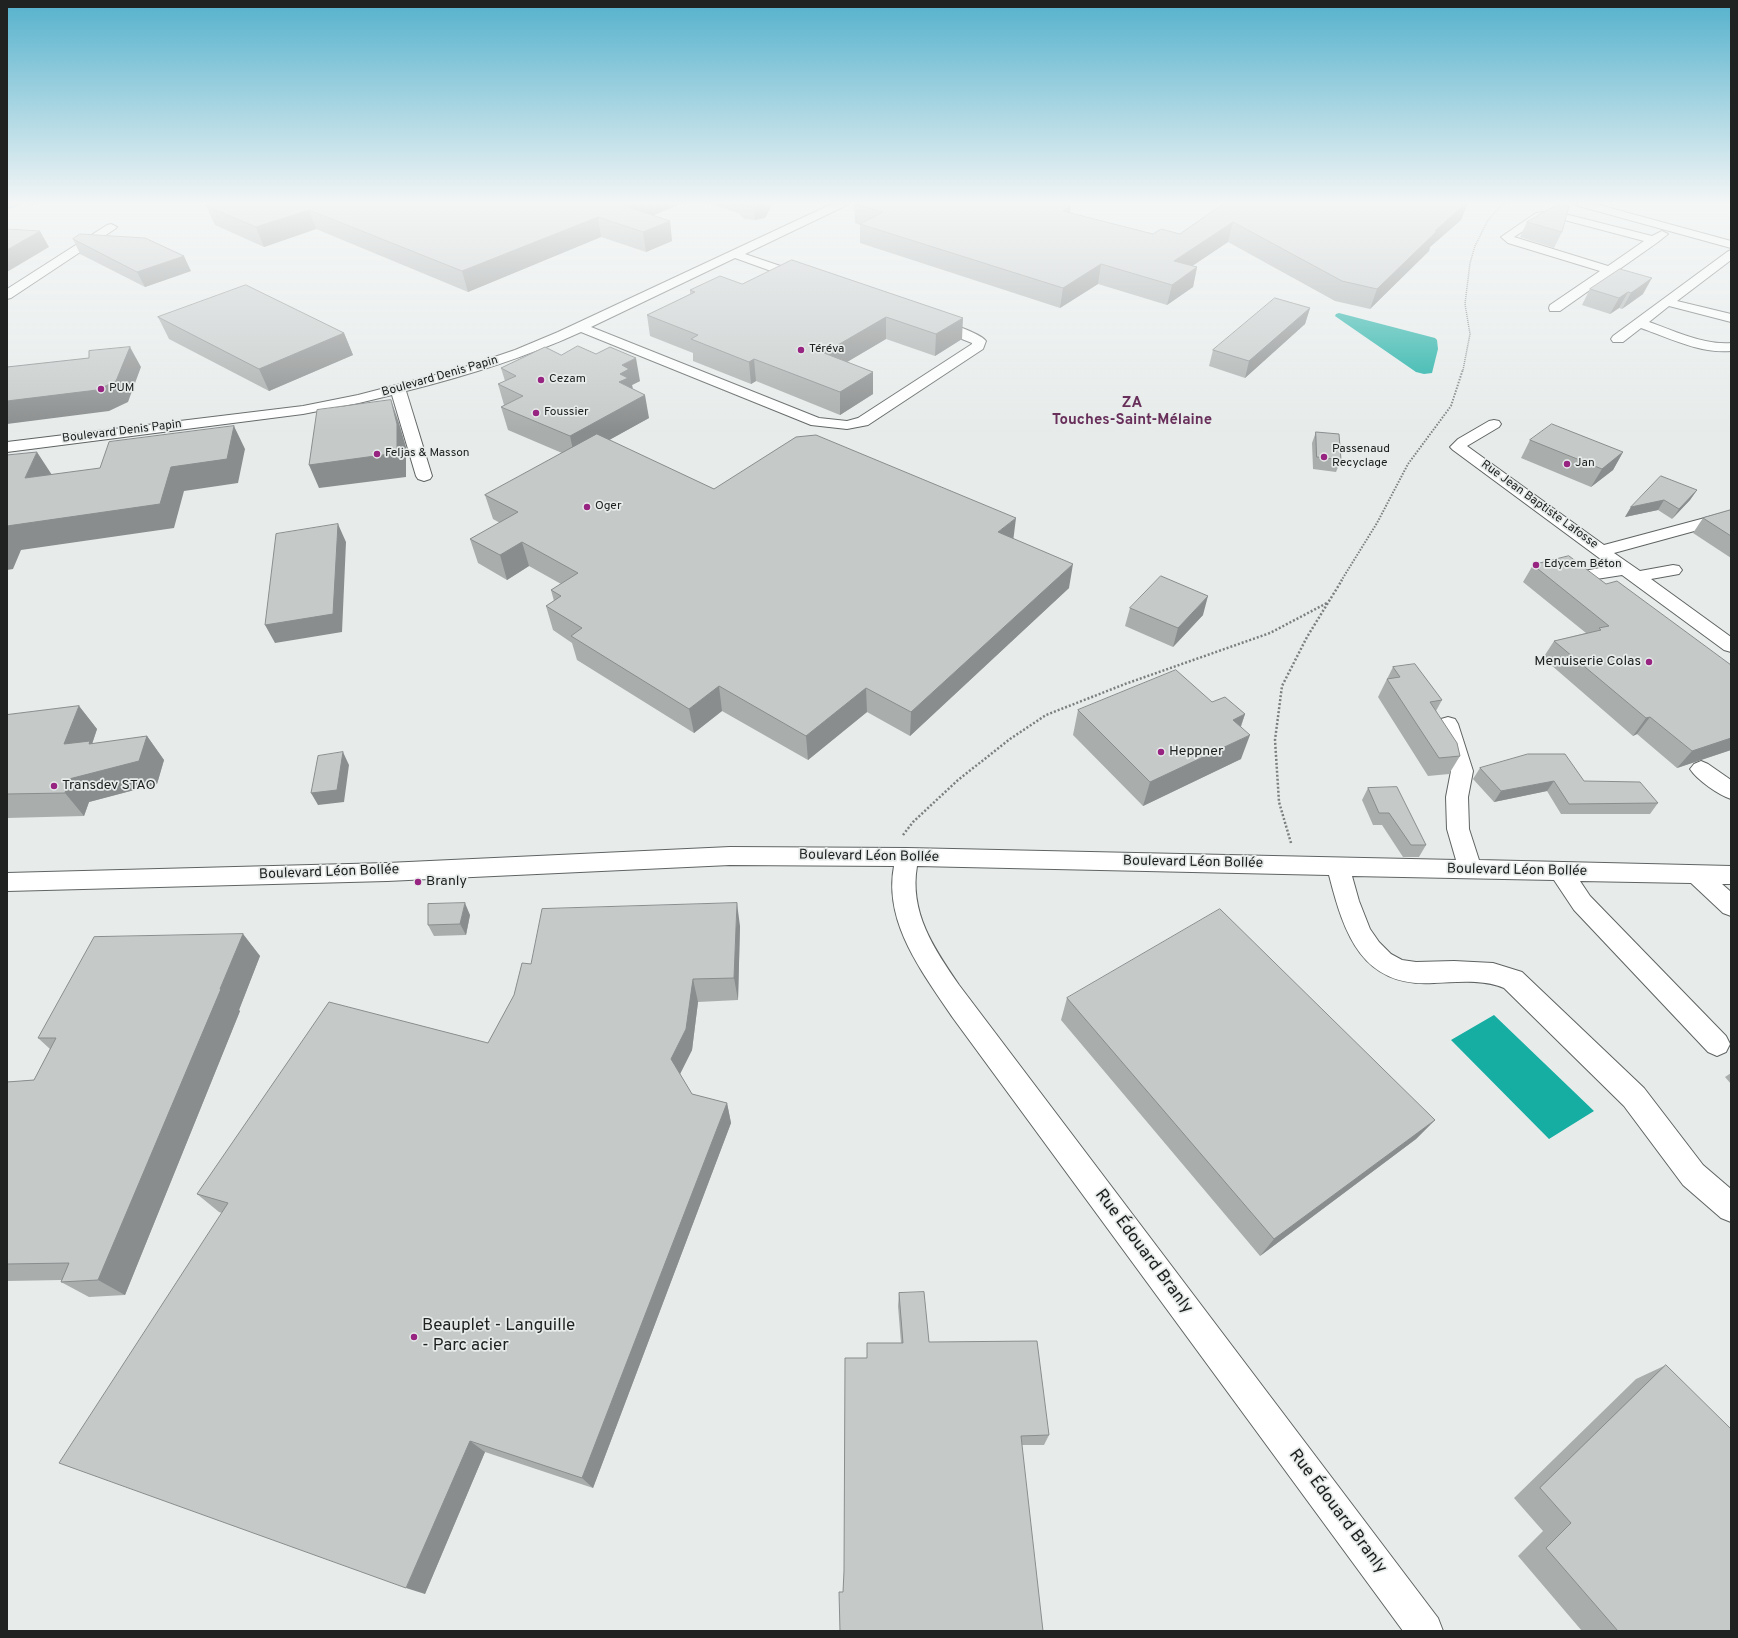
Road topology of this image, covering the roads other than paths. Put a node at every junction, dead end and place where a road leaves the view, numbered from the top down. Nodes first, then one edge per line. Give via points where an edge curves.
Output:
1 (31, 279) edge
2 (680, 279) edge
3 (807, 279) edge
4 (1596, 279) edge
5 (1692, 279) edge
6 (814, 282) edge
7 (7, 295) edge
8 (1667, 302) junction
9 (1555, 308) dead end
10 (918, 318) edge
11 (1731, 318) edge
12 (1639, 323) junction
13 (580, 327) junction
14 (1618, 339) dead end
15 (1731, 347) edge
16 (398, 390) junction
17 (1494, 424) dead end
18 (7, 447) edge
19 (424, 476) dead end
20 (1731, 516) edge
21 (1601, 551) junction
22 (1674, 570) dead end
23 (1631, 573) junction
24 (1590, 575) edge
25 (1731, 646) edge
26 (1448, 724) dead end
27 (1702, 770) dead end
28 (1731, 791) edge
29 (895, 857) junction
30 (1338, 866) junction
31 (1470, 870) junction
32 (1561, 872) junction
33 (1697, 875) junction
34 (1731, 875) edge
35 (7, 882) edge
36 (1731, 906) edge
37 (1717, 1044) dead end
38 (1731, 1208) edge
39 (1425, 1631) edge

1 - 7 street
2 - 13 street, Boulevard Denis Papin
3 - 6 street
4 - 9 street
5 - 8 street
8 - 11 street
8 - 12 street
10 - 13 street via 970,336 979,341 978,346 863,422 847,425 816,422
12 - 14 street
12 - 15 street via 1699,343
13 - 16 street, Boulevard Denis Papin via 520,353
16 - 18 street, Boulevard Denis Papin via 303,410
16 - 19 street
17 - 21 street, Rue Jean Baptiste Lafosse via 1458,447
20 - 21 street
21 - 23 street, Rue Jean Baptiste Lafosse
22 - 23 street
23 - 24 street
23 - 25 street, Rue Jean Baptiste Lafosse
26 - 31 street via 1462,771 1457,797 1458,830
27 - 28 street
29 - 30 street, Boulevard Léon Bollée
29 - 35 street, Boulevard Léon Bollée via 730,856 387,872
29 - 39 street, Rue Édouard Branly via 903,870 905,909 920,948 967,1016
30 - 31 street, Boulevard Léon Bollée
30 - 38 street via 1359,933 1375,957 1395,968 1417,973 1487,972 1502,974 1512,980 1634,1097 1693,1175
31 - 32 street, Boulevard Léon Bollée
32 - 33 street, Boulevard Léon Bollée
32 - 37 street via 1582,902
33 - 34 street, Boulevard Léon Bollée
33 - 36 street

